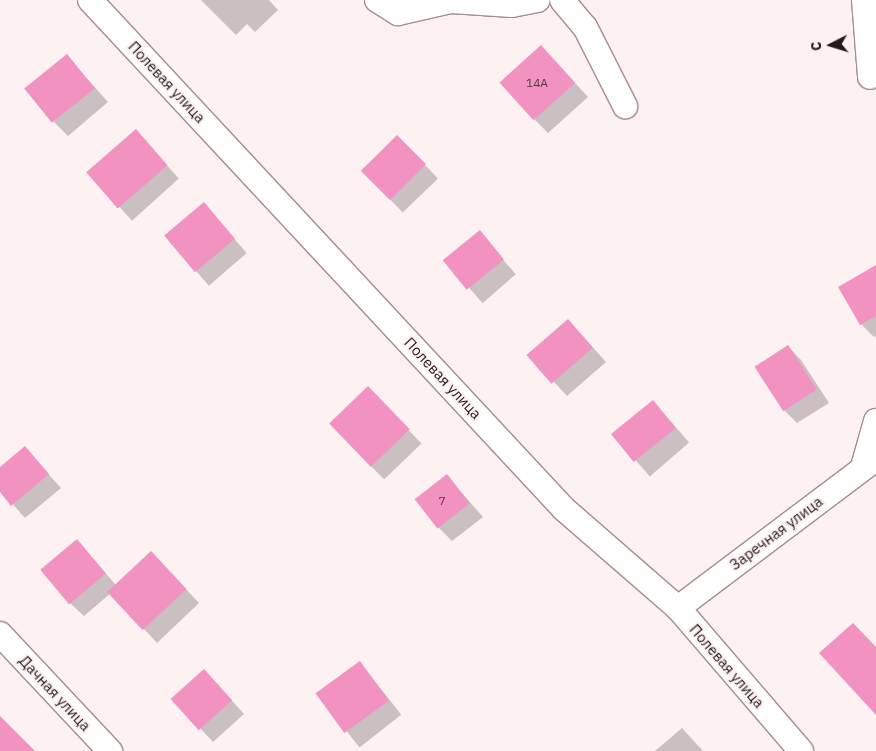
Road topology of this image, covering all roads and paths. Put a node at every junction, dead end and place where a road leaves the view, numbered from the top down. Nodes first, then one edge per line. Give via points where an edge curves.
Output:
1 (90, 0) edge
2 (377, 0) edge
3 (538, 0) edge
4 (562, 0) edge
5 (864, 0) edge
6 (870, 77) dead end
7 (625, 106) dead end
8 (876, 421) edge
9 (869, 463) edge
10 (678, 608) junction
11 (0, 634) edge
12 (110, 751) edge
13 (801, 751) edge

1 - 10 street, Полевая улица via 564,509
2 - 3 street via 398,13 451,1 512,5
4 - 7 street via 585,27
5 - 6 street
8 - 9 street
9 - 10 street, Заречная улица
10 - 13 street, Полевая улица
11 - 12 street, Дачная улица

